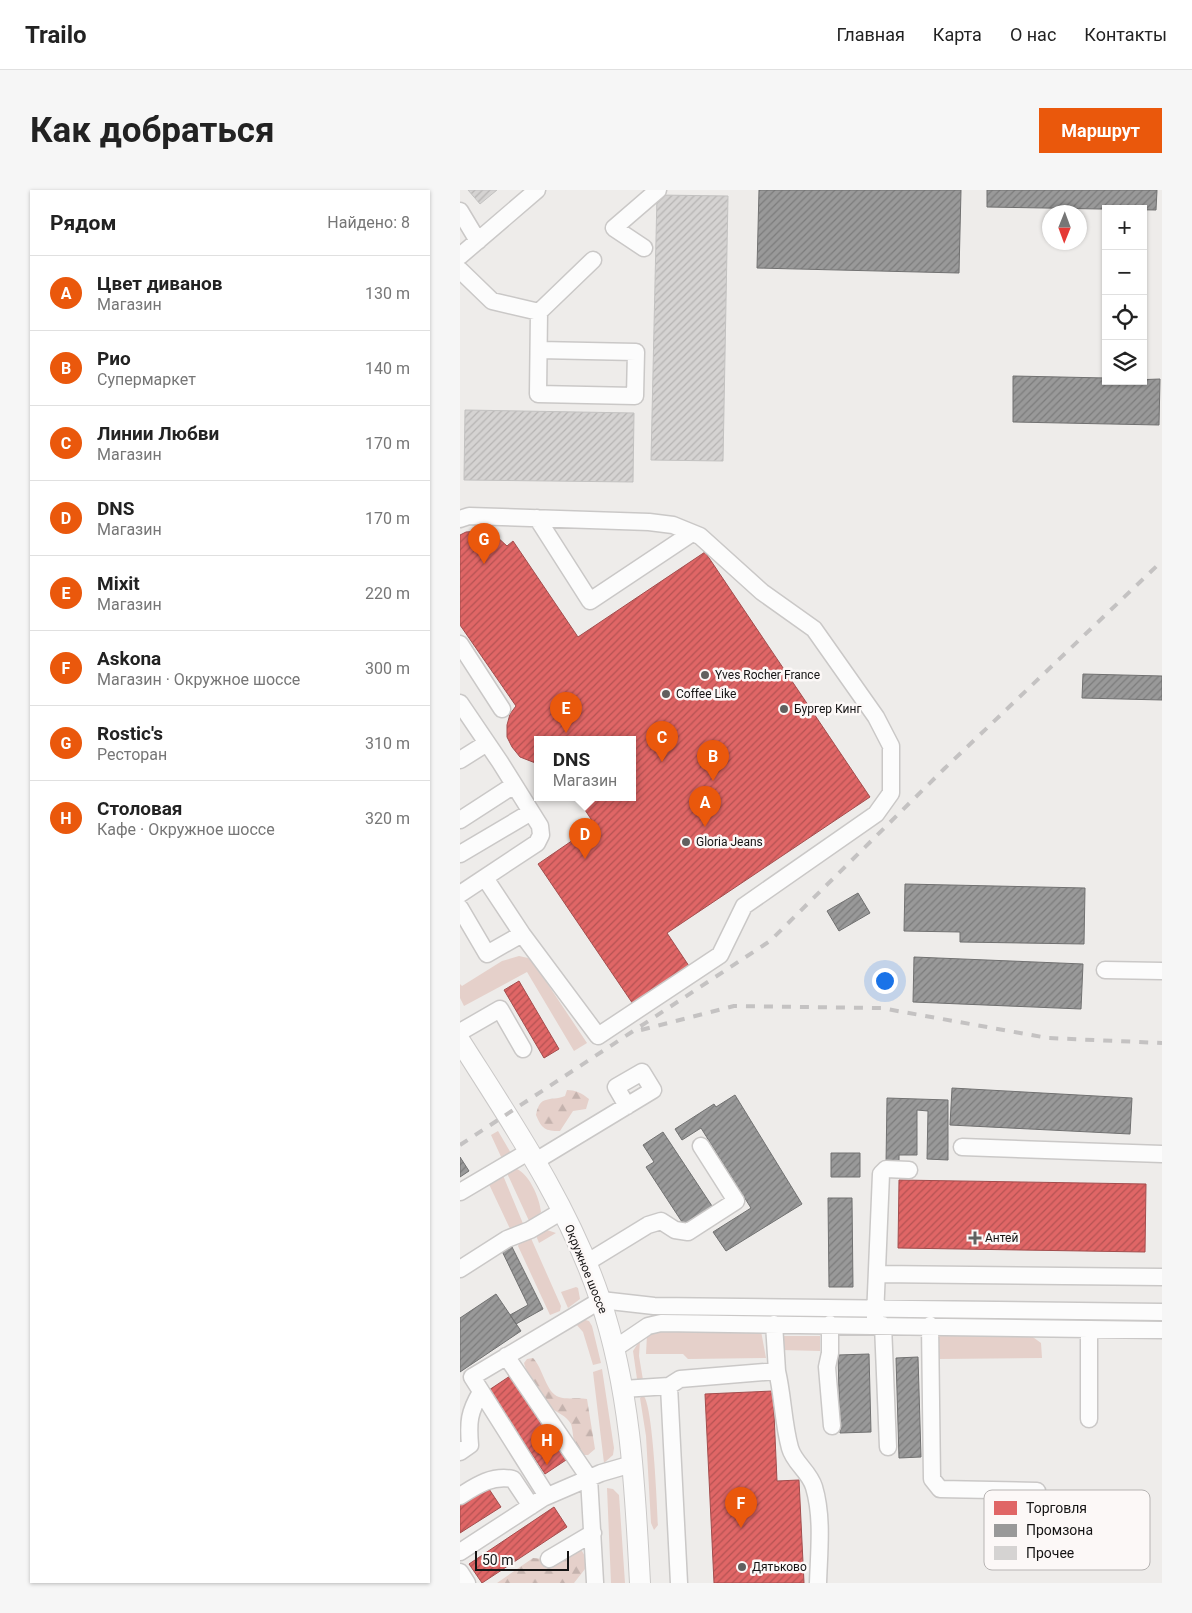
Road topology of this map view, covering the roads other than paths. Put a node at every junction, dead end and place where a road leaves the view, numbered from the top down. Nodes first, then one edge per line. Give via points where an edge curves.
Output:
1 (537, 190) edge
2 (658, 190) edge
3 (460, 211) edge
4 (478, 241) junction
5 (644, 248) dead end
6 (460, 256) edge
7 (593, 260) dead end
8 (460, 270) edge
9 (539, 312) junction
10 (539, 350) junction
11 (538, 518) junction
12 (460, 519) edge
13 (692, 532) junction
14 (460, 644) edge
15 (460, 703) edge
16 (502, 709) dead end
17 (465, 722) edge
18 (487, 743) junction
19 (460, 760) edge
20 (514, 785) junction
21 (531, 812) junction
22 (460, 820) edge
23 (460, 854) edge
24 (485, 878) junction
25 (460, 894) edge
26 (460, 908) edge
27 (522, 934) junction
28 (1105, 970) dead end
29 (1162, 971) edge
30 (460, 1032) edge
31 (460, 1041) edge
32 (524, 1049) dead end
33 (627, 1106) dead end
34 (701, 1146) dead end
35 (962, 1147) dead end
36 (1162, 1154) edge
37 (531, 1157) junction
38 (909, 1170) dead end
39 (460, 1192) edge
40 (562, 1211) junction
41 (586, 1263) junction
42 (460, 1269) edge
43 (877, 1274) junction
44 (1162, 1277) edge
45 (601, 1300) junction
46 (1162, 1312) edge
47 (878, 1319) junction
48 (774, 1324) junction
49 (830, 1324) junction
50 (930, 1326) junction
51 (1089, 1329) junction
52 (1162, 1330) edge
53 (614, 1349) junction
54 (506, 1356) junction
55 (778, 1371) junction
56 (466, 1380) edge
57 (669, 1386) junction
58 (623, 1390) junction
59 (481, 1392) junction
60 (1089, 1419) dead end
61 (832, 1426) dead end
62 (888, 1447) dead end
63 (460, 1452) edge
64 (632, 1464) junction
65 (589, 1478) junction
66 (984, 1491) edge
67 (460, 1496) edge
68 (547, 1496) junction
69 (531, 1506) junction
70 (593, 1533) junction
71 (460, 1552) edge
72 (549, 1559) dead end
73 (460, 1572) edge
74 (593, 1580) edge
75 (467, 1583) edge
76 (640, 1583) edge
77 (679, 1583) edge
78 (818, 1583) edge

1 - 4 street
2 - 5 street via 614,228
3 - 4 street
4 - 6 street
7 - 9 street
8 - 9 street via 492,301
9 - 10 street
10 - 10 street via 538,394 635,396 636,352
11 - 12 street via 469,516
11 - 13 street via 650,522
11 - 13 street via 590,601
13 - 27 street via 762,592 814,629 876,717 891,746 891,793 876,814 744,906 720,955 598,1036
14 - 16 street
15 - 17 street
17 - 18 street
18 - 19 street
18 - 20 street
20 - 21 street
20 - 22 street
21 - 23 street
21 - 24 street via 541,830 540,839
24 - 25 street
24 - 27 street
26 - 27 street via 487,954
28 - 29 street
30 - 32 street via 500,1009
31 - 37 main road, Окружное шоссе
33 - 37 street
34 - 41 street via 736,1201 688,1232 675,1230 661,1221 648,1225
35 - 36 street
37 - 39 street
37 - 40 main road, Окружное шоссе
38 - 43 street via 886,1169 881,1174
40 - 41 main road, Окружное шоссе
40 - 42 street
41 - 45 main road, Окружное шоссе
43 - 44 street
43 - 47 street
45 - 47 street
45 - 53 main road, Окружное шоссе
45 - 54 street
46 - 47 street
47 - 49 street
47 - 50 street
47 - 62 street
48 - 49 street
48 - 53 street via 661,1323 648,1326
48 - 55 street
49 - 61 street via 827,1368
50 - 51 street
50 - 66 street via 932,1479 940,1489
51 - 52 street
51 - 60 street
53 - 58 main road, Окружное шоссе
54 - 56 street
54 - 65 street
55 - 57 street via 680,1379
55 - 78 street via 789,1445 793,1457 814,1486 819,1514
56 - 59 street
57 - 58 street
57 - 77 street
58 - 64 main road, Окружное шоссе
59 - 63 street via 471,1409 468,1426 470,1445
59 - 68 street
64 - 65 street
64 - 76 main road, Окружное шоссе
65 - 68 street
65 - 70 street
67 - 69 street via 483,1482 504,1477 513,1480
68 - 69 street
69 - 71 street
70 - 72 street
70 - 74 street
73 - 75 street

